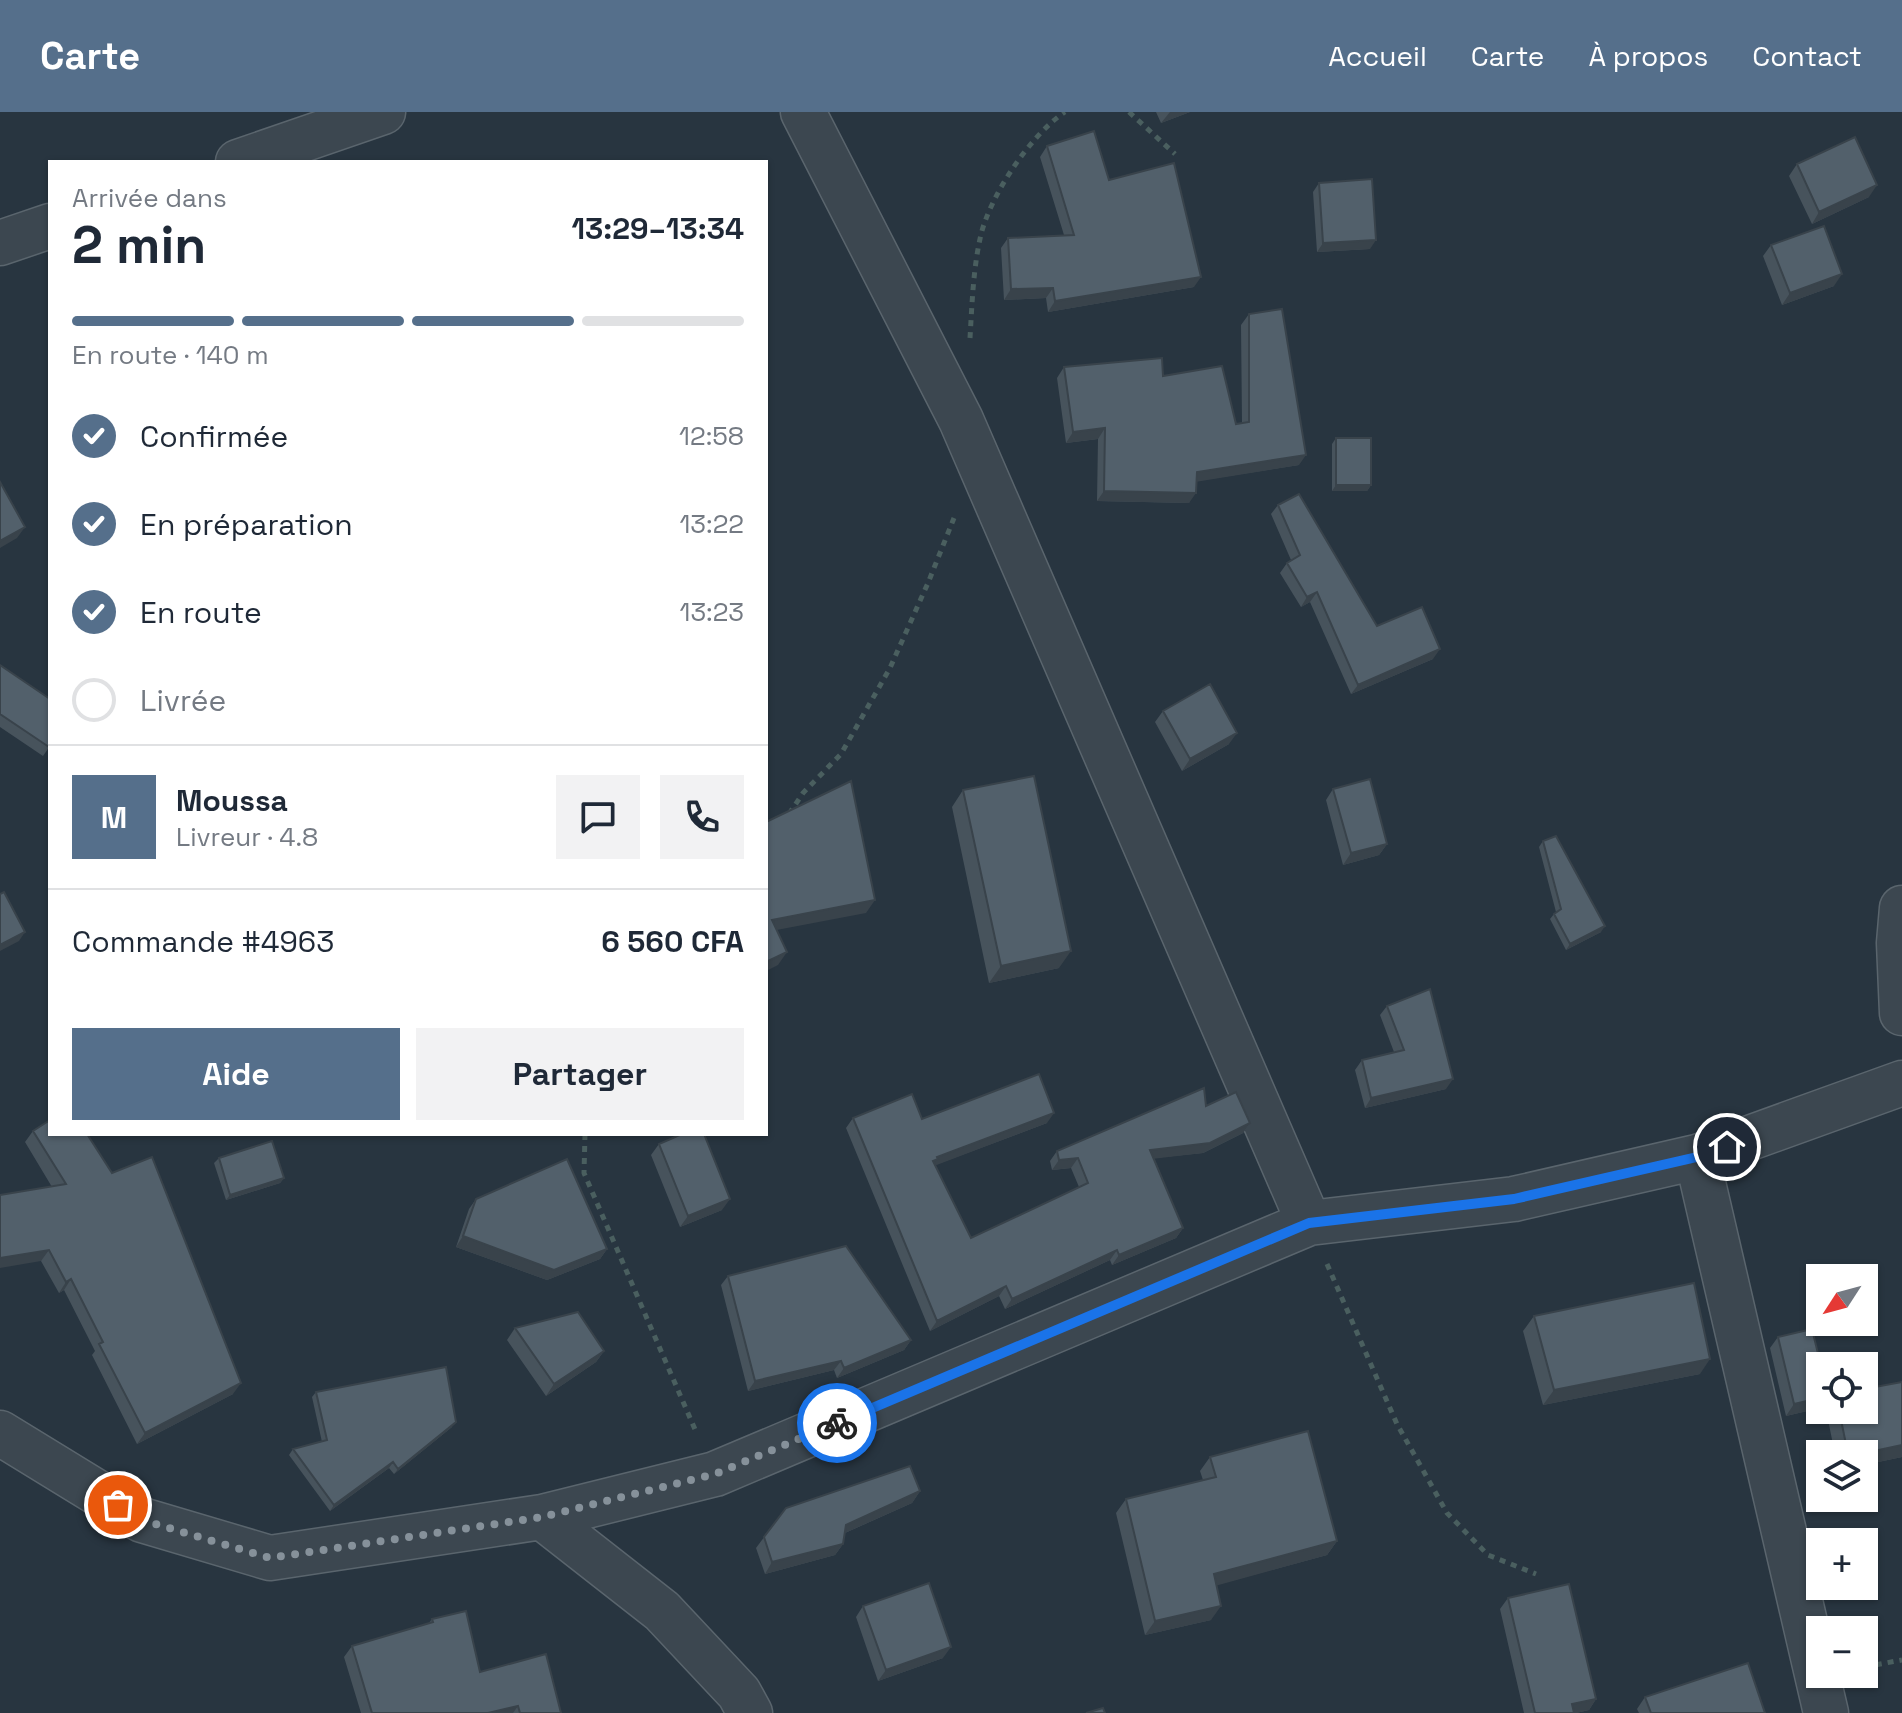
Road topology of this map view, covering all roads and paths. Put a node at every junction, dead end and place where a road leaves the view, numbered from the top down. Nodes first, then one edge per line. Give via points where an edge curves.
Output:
1 (383, 112) edge
2 (803, 112) edge
3 (1065, 112) edge
4 (1129, 112) edge
5 (1175, 154) dead end
6 (244, 160) edge
7 (48, 227) edge
8 (0, 243) edge
9 (970, 339) dead end
10 (955, 515) dead end
11 (788, 816) edge
12 (1902, 908) edge
13 (1902, 1013) edge
14 (1902, 1083) edge
15 (585, 1136) edge
16 (1697, 1157) junction
17 (1309, 1223) junction
18 (0, 1433) edge
19 (715, 1474) junction
20 (542, 1517) junction
21 (1536, 1574) dead end
22 (1902, 1660) edge
23 (1878, 1664) edge
24 (750, 1713) edge
25 (1826, 1713) edge

1 - 6 street
2 - 17 street via 961,420
3 - 9 path via 1013,168 992,207 980,236
4 - 5 path
7 - 8 street
10 - 11 path via 890,668 841,754
12 - 13 street
14 - 16 street
15 - 19 path via 584,1173
16 - 17 street via 1514,1199
16 - 25 street
17 - 19 street
17 - 21 path via 1397,1424 1447,1513 1488,1555
18 - 20 street via 142,1520 270,1558
19 - 20 street
20 - 24 street via 662,1611 739,1693
22 - 23 path

